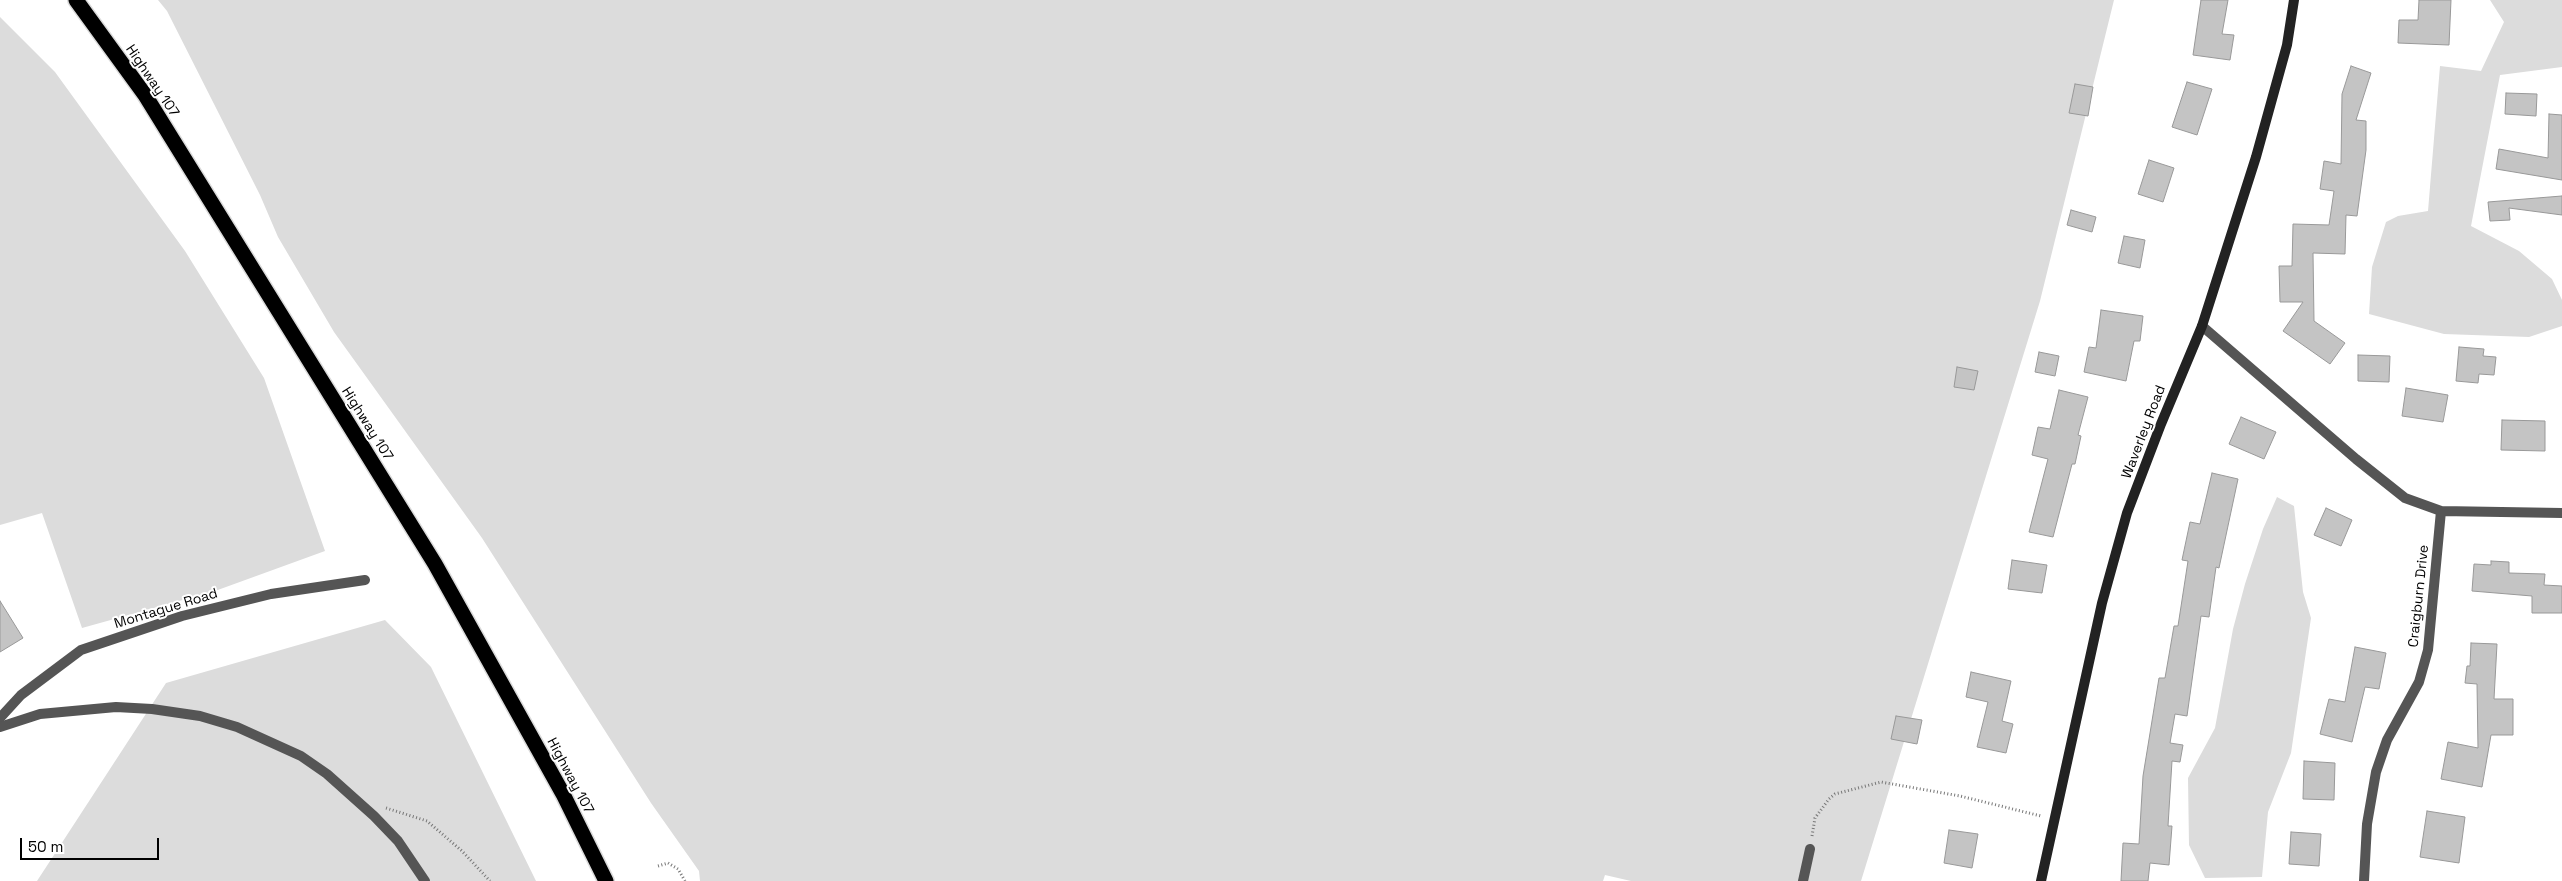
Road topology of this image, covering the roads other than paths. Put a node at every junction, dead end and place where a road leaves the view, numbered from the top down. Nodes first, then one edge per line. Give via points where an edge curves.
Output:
1 (76, 0) edge
2 (2294, 0) edge
3 (2202, 326) junction
4 (2441, 511) junction
5 (2562, 513) edge
6 (364, 580) dead end
7 (0, 718) edge
8 (0, 727) edge
9 (1810, 849) road end
10 (425, 881) edge
11 (606, 881) edge
12 (1803, 881) edge
13 (2041, 881) edge
14 (2364, 881) edge

1 - 11 highway, Highway 107 via 145,95 435,564 563,794
2 - 3 main road, Waverley Road via 2287,45 2256,157
3 - 4 street via 2394,490 2416,504
3 - 13 main road, Waverley Road via 2160,424 2127,513 2102,603
4 - 5 street
4 - 14 street, Craigburn Drive via 2428,650 2419,682 2387,740 2376,772 2367,824
6 - 7 street, Montague Road via 271,594 182,616 81,650 21,695
8 - 10 street via 40,714 116,707 200,716 238,728 301,756 327,774 398,841
9 - 12 street

